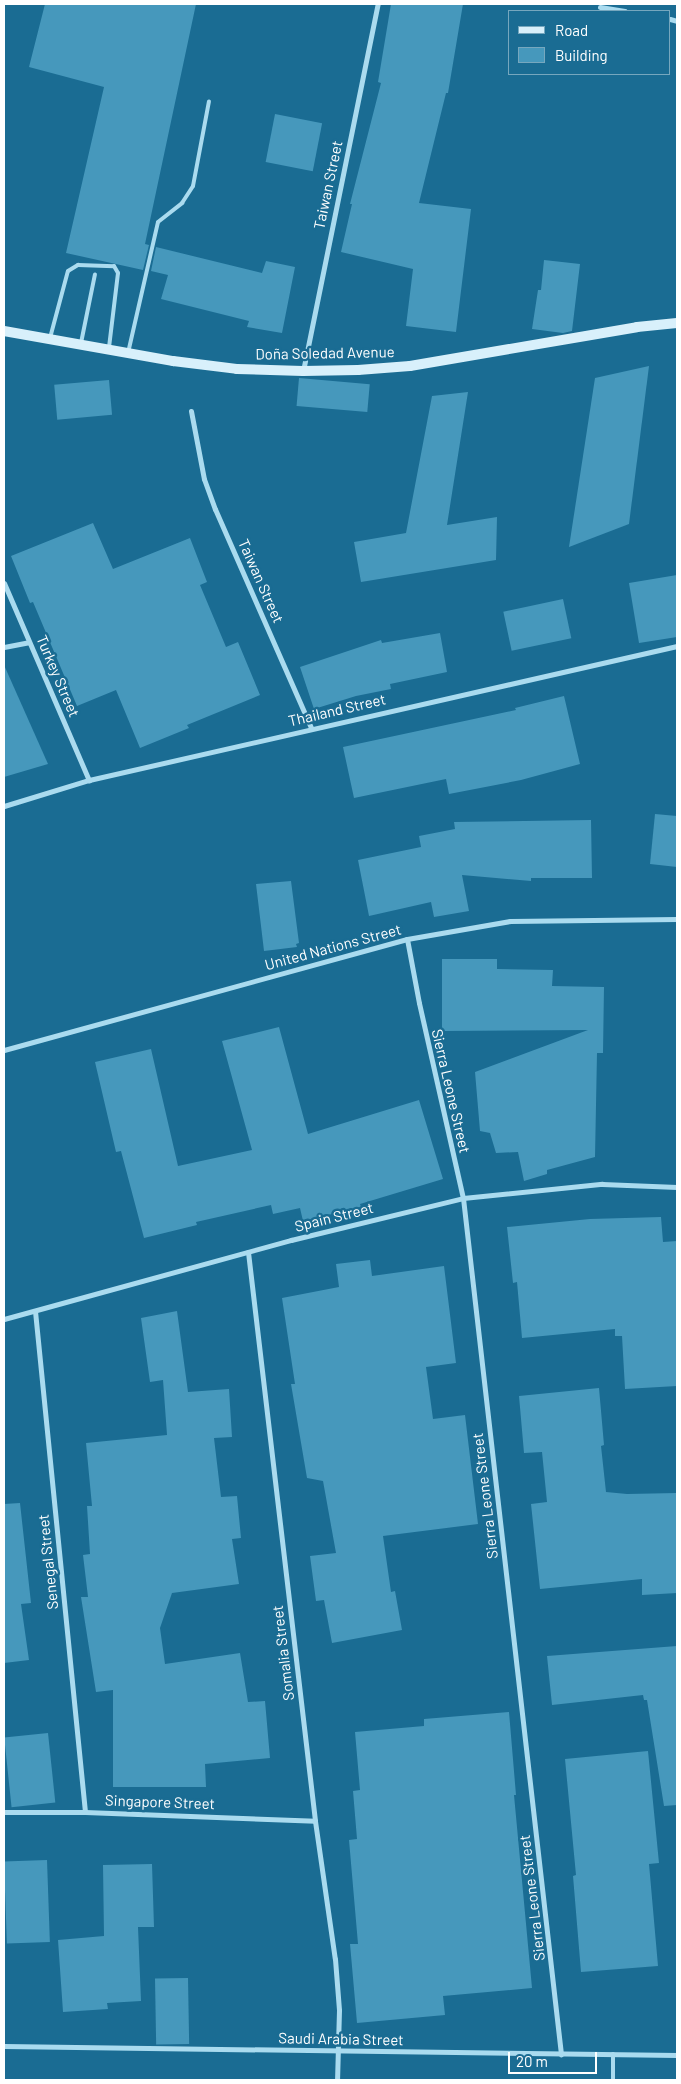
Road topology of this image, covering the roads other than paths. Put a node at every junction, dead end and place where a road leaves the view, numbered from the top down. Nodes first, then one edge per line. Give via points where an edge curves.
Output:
1 (378, 4) edge
2 (600, 7) dead end
3 (619, 10) edge
4 (209, 101) dead end
5 (95, 274) dead end
6 (677, 322) edge
7 (4, 331) edge
8 (50, 339) junction
9 (80, 345) junction
10 (109, 350) junction
11 (128, 353) junction
12 (303, 372) junction
13 (191, 411) dead end
14 (4, 583) edge
15 (29, 642) junction
16 (4, 646) edge
17 (677, 646) edge
18 (311, 728) junction
19 (89, 780) junction
20 (4, 806) edge
21 (677, 919) edge
22 (407, 939) junction
23 (4, 1050) edge
24 (677, 1187) edge
25 (462, 1198) junction
26 (248, 1252) junction
27 (35, 1310) junction
28 (4, 1319) edge
29 (4, 1812) edge
30 (85, 1812) junction
31 (316, 1820) junction
32 (4, 2046) edge
33 (339, 2052) junction
34 (561, 2054) junction
35 (613, 2054) junction
36 (677, 2056) edge
37 (337, 2080) edge
38 (613, 2080) edge

1 - 12 street, Taiwan Street
2 - 3 street
4 - 11 lane via 192,186 182,203 158,222
5 - 9 lane
6 - 12 main road, Doña Soledad Avenue via 410,366
7 - 8 main road, Doña Soledad Avenue
8 - 9 main road, Doña Soledad Avenue
8 - 10 lane via 68,271 78,265 114,266 118,273
9 - 10 main road, Doña Soledad Avenue
10 - 11 main road, Doña Soledad Avenue
11 - 12 main road, Doña Soledad Avenue via 237,369
13 - 18 street, Taiwan Street via 204,479
14 - 15 street, Turkey Street
15 - 16 street
15 - 19 street, Turkey Street
17 - 18 street, Thailand Street
18 - 19 street, Thailand Street
19 - 20 street, Thailand Street
21 - 22 street, United Nations Street via 510,921
22 - 23 street, United Nations Street
22 - 25 street, Sierra Leone Street
24 - 25 street, Spain Street via 602,1184
25 - 26 street, Spain Street
25 - 34 street, Sierra Leone Street
26 - 27 street, Spain Street
26 - 31 street, Somalia Street
27 - 28 street, Spain Street
27 - 30 street, Senegal Street
29 - 30 street, Singapore Street
30 - 31 street, Singapore Street
31 - 33 street, Somalia Street via 334,1959
32 - 33 street, Saudi Arabia Street
33 - 34 street, Saudi Arabia Street
33 - 37 street, Somalia Street
34 - 35 street, Saudi Arabia Street
35 - 36 street, Saudi Arabia Street
35 - 38 lane

